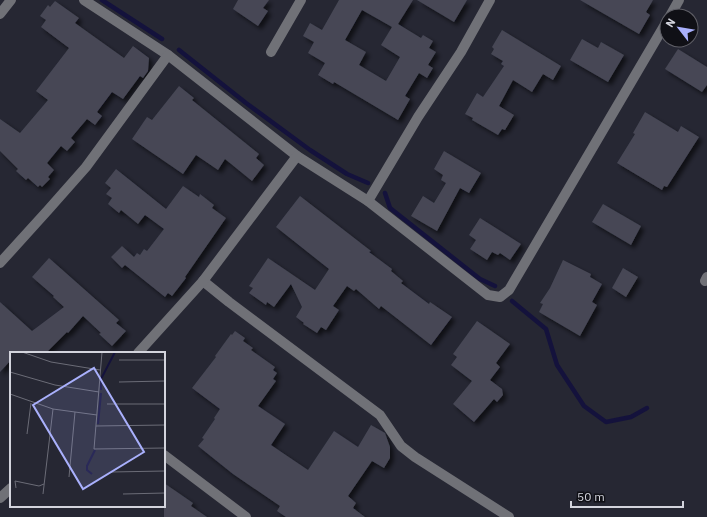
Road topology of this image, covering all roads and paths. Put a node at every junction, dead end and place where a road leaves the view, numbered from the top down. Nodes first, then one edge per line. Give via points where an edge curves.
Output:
1 (10, 0) edge
2 (84, 0) edge
3 (301, 0) edge
4 (490, 0) edge
5 (0, 14) edge
6 (659, 35) edge
7 (271, 52) dead end
8 (168, 55) junction
9 (297, 156) junction
10 (368, 201) junction
11 (0, 263) edge
12 (203, 281) junction
13 (139, 352) edge
14 (165, 456) edge
15 (10, 489) edge
16 (0, 498) edge
17 (246, 517) edge
18 (509, 517) edge

1 - 5 street
2 - 8 street
3 - 7 street
4 - 10 street via 461,52 418,117
6 - 10 street via 509,290 500,297 488,295
8 - 9 street
8 - 11 street via 86,166
9 - 10 street
9 - 12 street
12 - 13 street
12 - 18 street via 380,415 402,446 415,457
14 - 17 street
15 - 16 street

